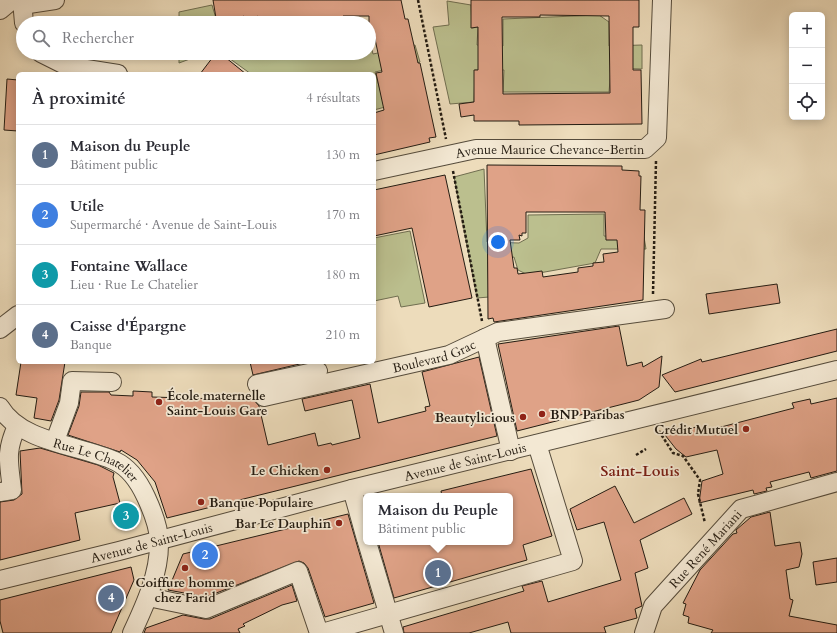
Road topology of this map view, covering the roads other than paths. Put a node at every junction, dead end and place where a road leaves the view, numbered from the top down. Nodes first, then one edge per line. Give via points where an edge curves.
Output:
1 (55, 0) edge
2 (662, 0) edge
3 (21, 1) edge
4 (0, 10) edge
5 (23, 16) edge
6 (55, 60) edge
7 (105, 72) edge
8 (376, 171) edge
9 (665, 310) dead end
10 (16, 317) edge
11 (0, 329) edge
12 (485, 338) junction
13 (837, 370) edge
14 (318, 372) edge
15 (112, 382) dead end
16 (260, 390) dead end
17 (0, 407) edge
18 (17, 426) junction
19 (55, 441) junction
20 (5, 443) edge
21 (538, 444) junction
22 (511, 451) junction
23 (837, 482) edge
24 (352, 489) junction
25 (0, 492) edge
26 (363, 530) edge
27 (159, 540) junction
28 (367, 545) edge
29 (0, 580) edge
30 (148, 597) junction
31 (388, 614) junction
32 (132, 633) edge
33 (320, 633) edge
34 (394, 633) edge
35 (644, 633) edge

1 - 3 street
2 - 8 street, Avenue Maurice Chevance-Bertin via 657,138 645,149 476,149
3 - 4 street
3 - 5 street
6 - 7 street via 67,66
9 - 12 street, Boulevard Grac via 498,332
10 - 11 street
12 - 14 street, Boulevard Grac via 449,355
12 - 22 street, Boulevard Grac
13 - 21 street, Avenue de Saint-Louis
14 - 16 street, Boulevard Grac
15 - 19 street via 72,381 69,403
17 - 18 street, Rue Le Chatelier
18 - 19 street, Rue Le Chatelier
18 - 20 street
19 - 27 street, Rue Le Chatelier via 116,462 129,472 140,483 150,505
20 - 25 street via 12,490
21 - 22 street, Avenue de Saint-Louis
21 - 31 street via 573,561
22 - 24 street, Avenue de Saint-Louis
23 - 35 street, Rue René Mariani via 741,509 653,606
24 - 26 street
24 - 27 street, Avenue de Saint-Louis
27 - 29 street, Avenue de Saint-Louis
27 - 30 street, Rue Le Chatelier via 157,562
28 - 31 street
30 - 32 street, Rue Le Chatelier
30 - 33 street via 206,609 298,571
31 - 33 street
31 - 34 street

